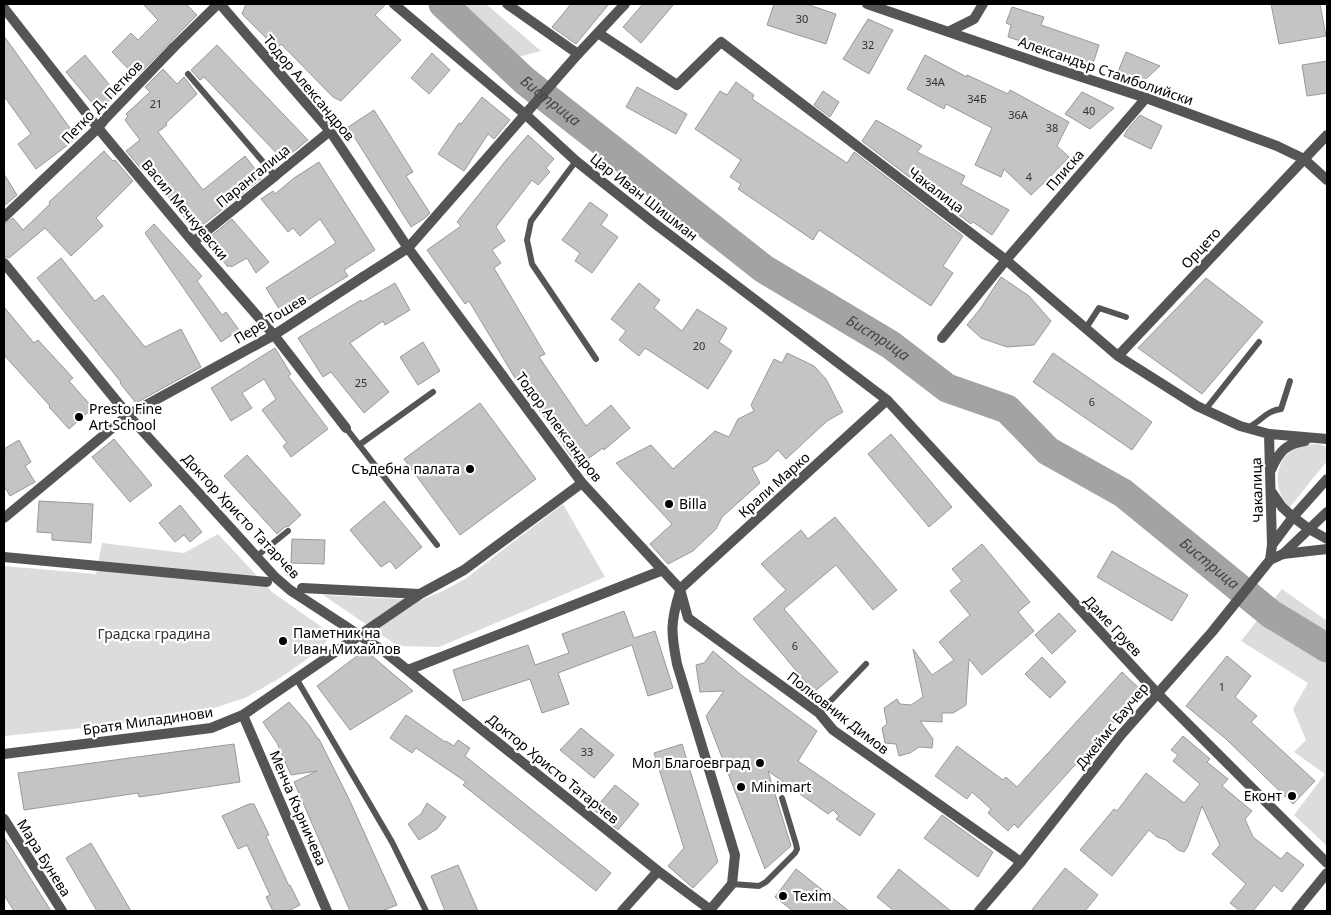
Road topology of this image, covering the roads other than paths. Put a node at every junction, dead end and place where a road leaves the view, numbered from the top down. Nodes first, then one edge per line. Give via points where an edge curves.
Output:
1 (219, 4) edge
2 (394, 4) edge
3 (507, 4) edge
4 (625, 4) edge
5 (867, 4) edge
6 (983, 4) edge
7 (4, 8) edge
8 (950, 32) junction
9 (598, 33) junction
10 (578, 54) junction
11 (188, 74) dead end
12 (1146, 98) junction
13 (526, 114) junction
14 (98, 128) junction
15 (330, 130) junction
16 (1327, 135) edge
17 (1304, 159) junction
18 (576, 161) junction
19 (275, 176) junction
20 (1327, 180) edge
21 (4, 217) edge
22 (193, 242) junction
23 (408, 248) junction
24 (1006, 260) junction
25 (4, 262) edge
26 (1126, 317) dead end
27 (1086, 328) junction
28 (274, 335) junction
29 (942, 338) dead end
30 (1259, 342) dead end
31 (1118, 356) junction
32 (596, 359) dead end
33 (1290, 382) dead end
34 (433, 392) dead end
35 (887, 400) junction
36 (1205, 410) junction
37 (128, 415) junction
38 (346, 428) joint
39 (1247, 428) junction
40 (1269, 434) junction
41 (1322, 439) edge
42 (359, 445) junction
43 (1270, 473) junction
44 (1327, 479) edge
45 (582, 482) junction
46 (1270, 488) junction
47 (1327, 512) edge
48 (1293, 517) junction
49 (4, 518) edge
50 (1309, 529) junction
51 (288, 531) dead end
52 (1327, 539) edge
53 (437, 545) dead end
54 (1272, 545) junction
55 (1327, 549) edge
56 (1284, 554) junction
57 (257, 556) junction
58 (4, 557) edge
59 (1270, 560) junction
60 (662, 570) junction
61 (271, 580) junction
62 (302, 588) dead end
63 (680, 589) junction
64 (420, 594) junction
65 (360, 635) junction
66 (866, 664) dead end
67 (408, 670) junction
68 (296, 678) junction
69 (1157, 693) junction
70 (819, 713) junction
71 (243, 715) junction
72 (4, 754) edge
73 (782, 798) dead end
74 (4, 819) edge
75 (1021, 862) junction
76 (1327, 863) edge
77 (658, 871) junction
78 (1327, 873) edge
79 (732, 884) junction
80 (62, 911) edge
81 (327, 911) edge
82 (426, 911) edge
83 (622, 911) edge
84 (711, 911) edge
85 (979, 911) edge
86 (1296, 911) edge

1 - 14 street, Петко Д. Петков
1 - 15 street, Тодор Александров
2 - 13 street, Цар Иван Шишман
3 - 10 street
4 - 9 street, Пере Тошев
5 - 8 street, Александър Стамболийски
6 - 8 street via 974,19
7 - 14 street, Васил Мечкуевски
8 - 12 street, Александър Стамболийски
9 - 10 street, Пере Тошев
9 - 24 street, Чакалица via 677,85 721,42
10 - 13 street, Пере Тошев
11 - 19 lane
12 - 17 street, Александър Стамболийски
12 - 24 street, Плиска
13 - 18 street, Цар Иван Шишман
13 - 23 street, Пере Тошев
14 - 21 street, Петко Д. Петков
14 - 22 street, Васил Мечкуевски
15 - 19 street, Парангалица
15 - 23 street, Тодор Александров
16 - 17 street, Орцето
17 - 20 street, Александър Стамболийски
17 - 31 street, Орцето
18 - 32 lane via 531,221 527,240 532,264
18 - 35 street, Цар Иван Шишман
19 - 22 street, Парангалица
22 - 28 street, Васил Мечкуевски
23 - 28 street, Пере Тошев
23 - 45 street, Тодор Александров
24 - 27 street, Чакалица
24 - 29 street, Плиска
25 - 37 street, Доктор Христо Татарчев
26 - 27 lane via 1099,308
27 - 31 street, Чакалица
28 - 37 street, Пере Тошев
28 - 38 street, Васил Мечкуевски
30 - 36 lane
31 - 36 street, Чакалица
33 - 39 lane via 1281,409 1266,413
34 - 42 lane
35 - 63 street, Крали Марко
35 - 69 street, Даме Груев
36 - 39 street, Чакалица
37 - 49 street, Пере Тошев
37 - 57 street, Доктор Христо Татарчев
38 - 42 lane
39 - 40 street, Чакалица
40 - 41 street, Чакалица
40 - 43 street, Чакалица
41 - 43 street via 1288,446
42 - 53 lane
43 - 46 street, Чакалица
44 - 48 street
45 - 60 street, Тодор Александров
45 - 64 street via 464,570
46 - 48 street
46 - 54 street, Чакалица
47 - 50 street, Джеймс Баучер
48 - 50 street
48 - 54 street
50 - 52 street
50 - 56 street, Джеймс Баучер
51 - 57 lane
54 - 59 street
55 - 56 street
56 - 59 street, Джеймс Баучер
57 - 61 street, Доктор Христо Татарчев via 266,566
58 - 61 street
59 - 69 street, Джеймс Баучер
60 - 63 street, Тодор Александров
60 - 67 street
61 - 65 street, Доктор Христо Татарчев
62 - 64 street
63 - 70 street, Полковник Димов via 688,618
63 - 79 street via 671,634 677,664 735,855
64 - 65 street
65 - 67 street, Доктор Христо Татарчев
65 - 68 street, Братя Миладинови
66 - 70 lane
67 - 77 street, Доктор Христо Татарчев
68 - 71 street, Братя Миладинови
68 - 82 lane via 392,842
69 - 75 street, Джеймс Баучер
69 - 76 street, Даме Груев
70 - 75 street, Полковник Димов via 833,730
71 - 72 street, Братя Миладинови via 211,728
71 - 81 street, Менча Кърничева
73 - 79 lane via 796,844 795,853 759,886
74 - 80 street, Мара Бунева
75 - 85 street, Джеймс Баучер
77 - 83 street
77 - 84 street, Доктор Христо Татарчев
78 - 86 street
79 - 84 street

